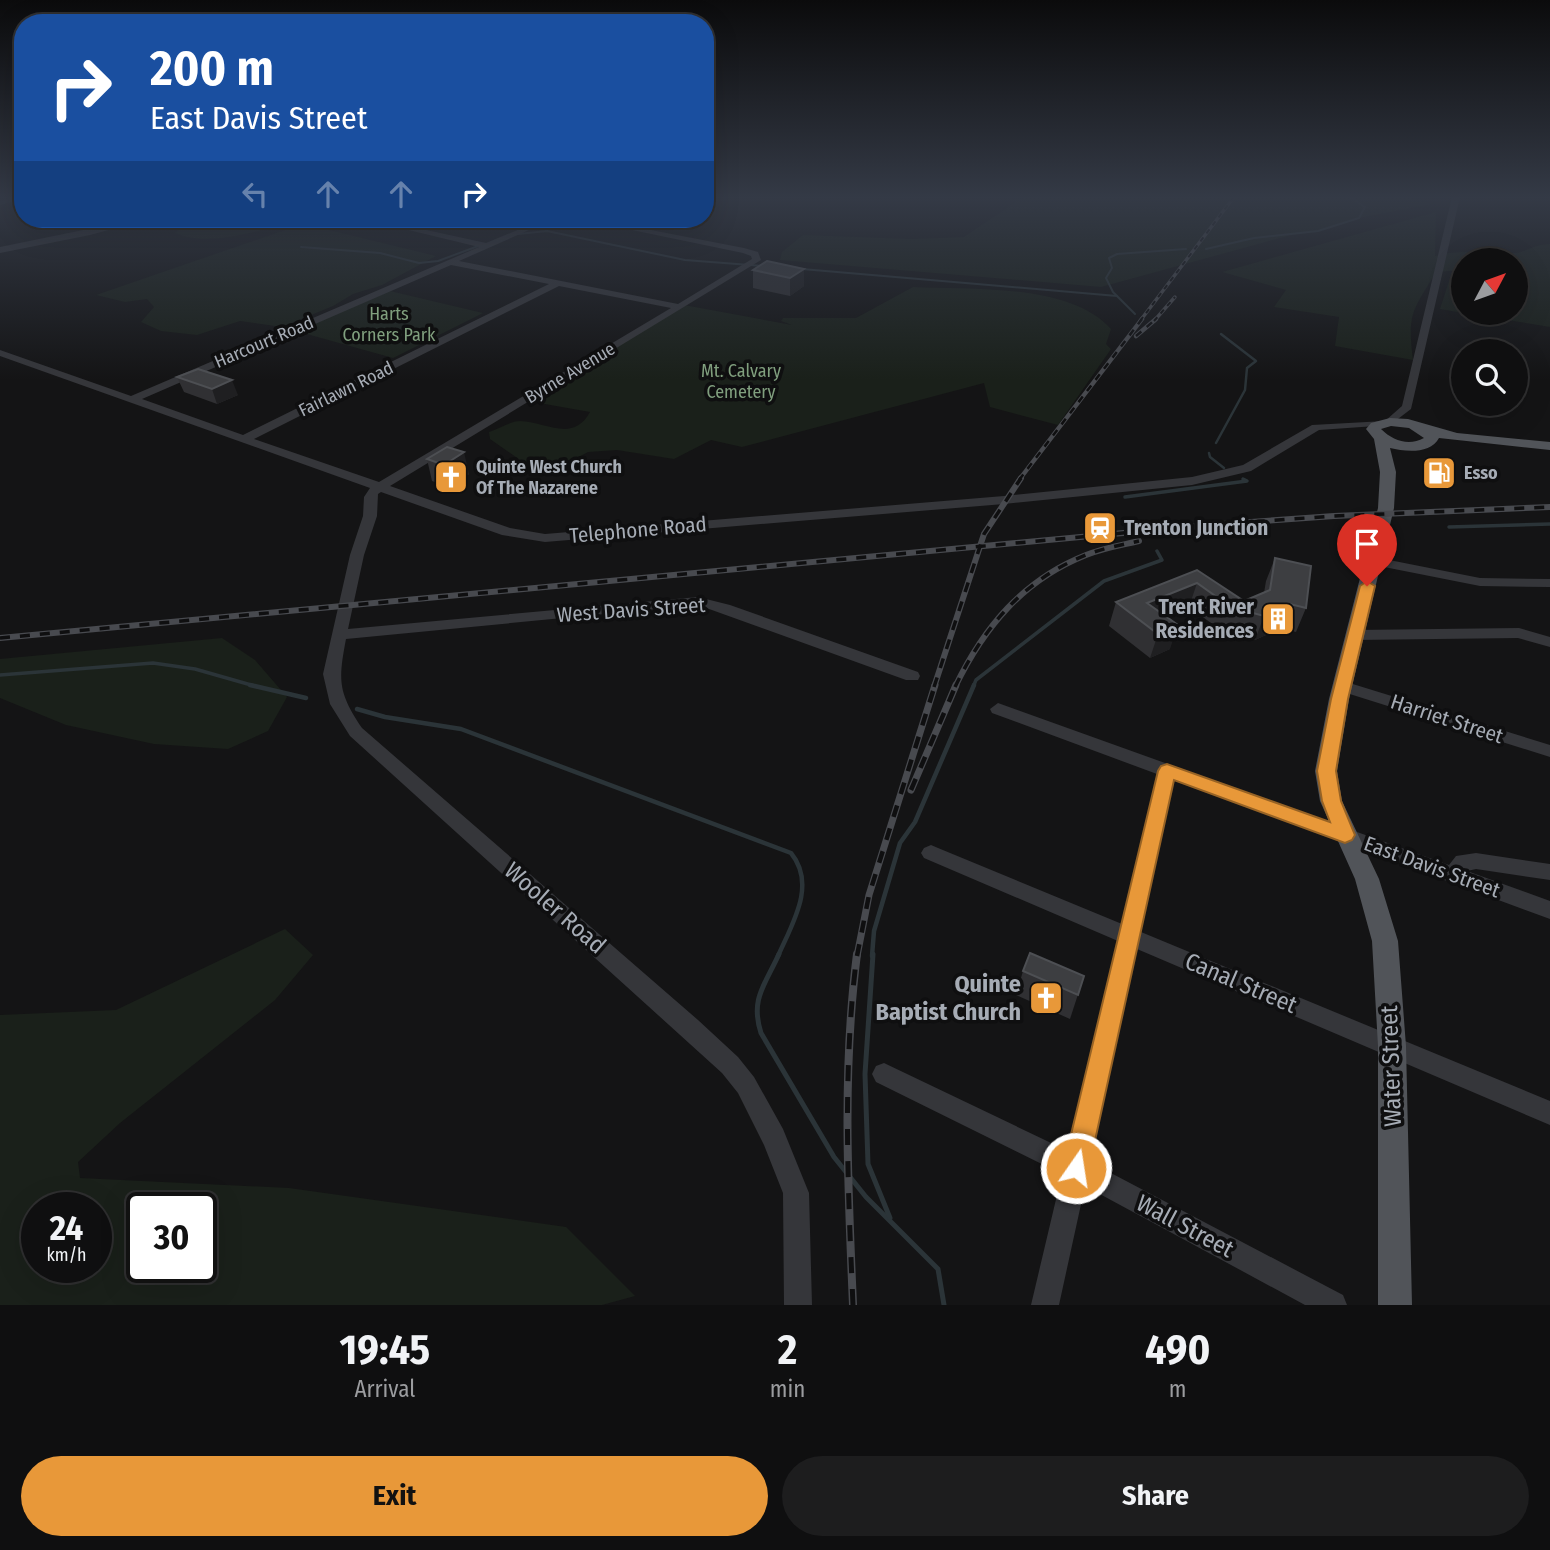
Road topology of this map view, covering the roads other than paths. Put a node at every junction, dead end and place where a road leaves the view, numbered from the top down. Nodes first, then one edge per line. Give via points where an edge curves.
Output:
1 (459, 258) edge
2 (757, 258) edge
3 (1442, 258) edge
4 (450, 262) junction
5 (558, 283) junction
6 (681, 307) junction
7 (0, 353) edge
8 (133, 399) junction
9 (1407, 407) junction
10 (1382, 430) junction
11 (1424, 434) junction
12 (246, 438) junction
13 (1408, 446) junction
14 (1550, 446) edge
15 (1388, 472) junction
16 (379, 487) junction
17 (395, 493) junction
18 (370, 516) junction
19 (1374, 561) junction
20 (1550, 583) edge
21 (338, 635) junction
22 (1355, 635) junction
23 (1550, 642) edge
24 (912, 676) dead end
25 (1343, 686) junction
26 (998, 709) dead end
27 (1550, 751) edge
28 (1167, 771) junction
29 (1345, 835) junction
30 (931, 853) dead end
31 (1550, 872) edge
32 (1453, 874) junction
33 (1550, 910) edge
34 (1128, 935) junction
35 (1392, 1046) junction
36 (884, 1074) dead end
37 (1550, 1113) edge
38 (1076, 1168) junction
39 (798, 1305) edge
40 (1045, 1305) edge
41 (1333, 1305) edge
42 (1395, 1305) edge

1 - 4 street, Harcourt Road
2 - 6 street, Byrne Avenue
3 - 9 street
4 - 5 street
4 - 8 street, Harcourt Road
5 - 6 street
5 - 12 street, Fairlawn Road
6 - 16 street, Byrne Avenue
7 - 8 street, Telephone Road
8 - 12 street, Telephone Road
9 - 10 street
9 - 11 street
10 - 11 main road
10 - 13 main road
10 - 15 main road, Water Street
10 - 17 street, Telephone Road via 1339,429 1295,438 1247,468 1192,481 545,538 507,532
11 - 13 main road
11 - 14 main road
12 - 16 street, Telephone Road
13 - 15 main road
15 - 19 main road, Water Street via 1386,508
16 - 17 street, Telephone Road
16 - 18 street, Wooler Road via 370,497
17 - 18 street, Wooler Road
18 - 21 street, Wooler Road
19 - 20 street via 1480,582
19 - 22 main road, Water Street
21 - 24 street, West Davis Street via 698,601
21 - 39 street, Wooler Road via 331,682 338,705 356,732 690,1027 746,1085 796,1192
22 - 23 street via 1519,633
22 - 25 main road, Water Street
25 - 27 street, Harriet Street
25 - 29 main road, Water Street via 1326,771 1331,801
26 - 28 street, East Davis Street
28 - 29 street, East Davis Street
28 - 34 street
29 - 32 street, East Davis Street
29 - 35 main road, Water Street via 1367,879 1385,941
30 - 34 street, Canal Street
31 - 32 street via 1476,861 1463,862
32 - 33 street, East Davis Street
34 - 35 street, Canal Street
34 - 38 street
35 - 37 street, Canal Street
35 - 42 main road, Water Street
36 - 38 street, Wall Street
38 - 40 street
38 - 41 street, Wall Street

